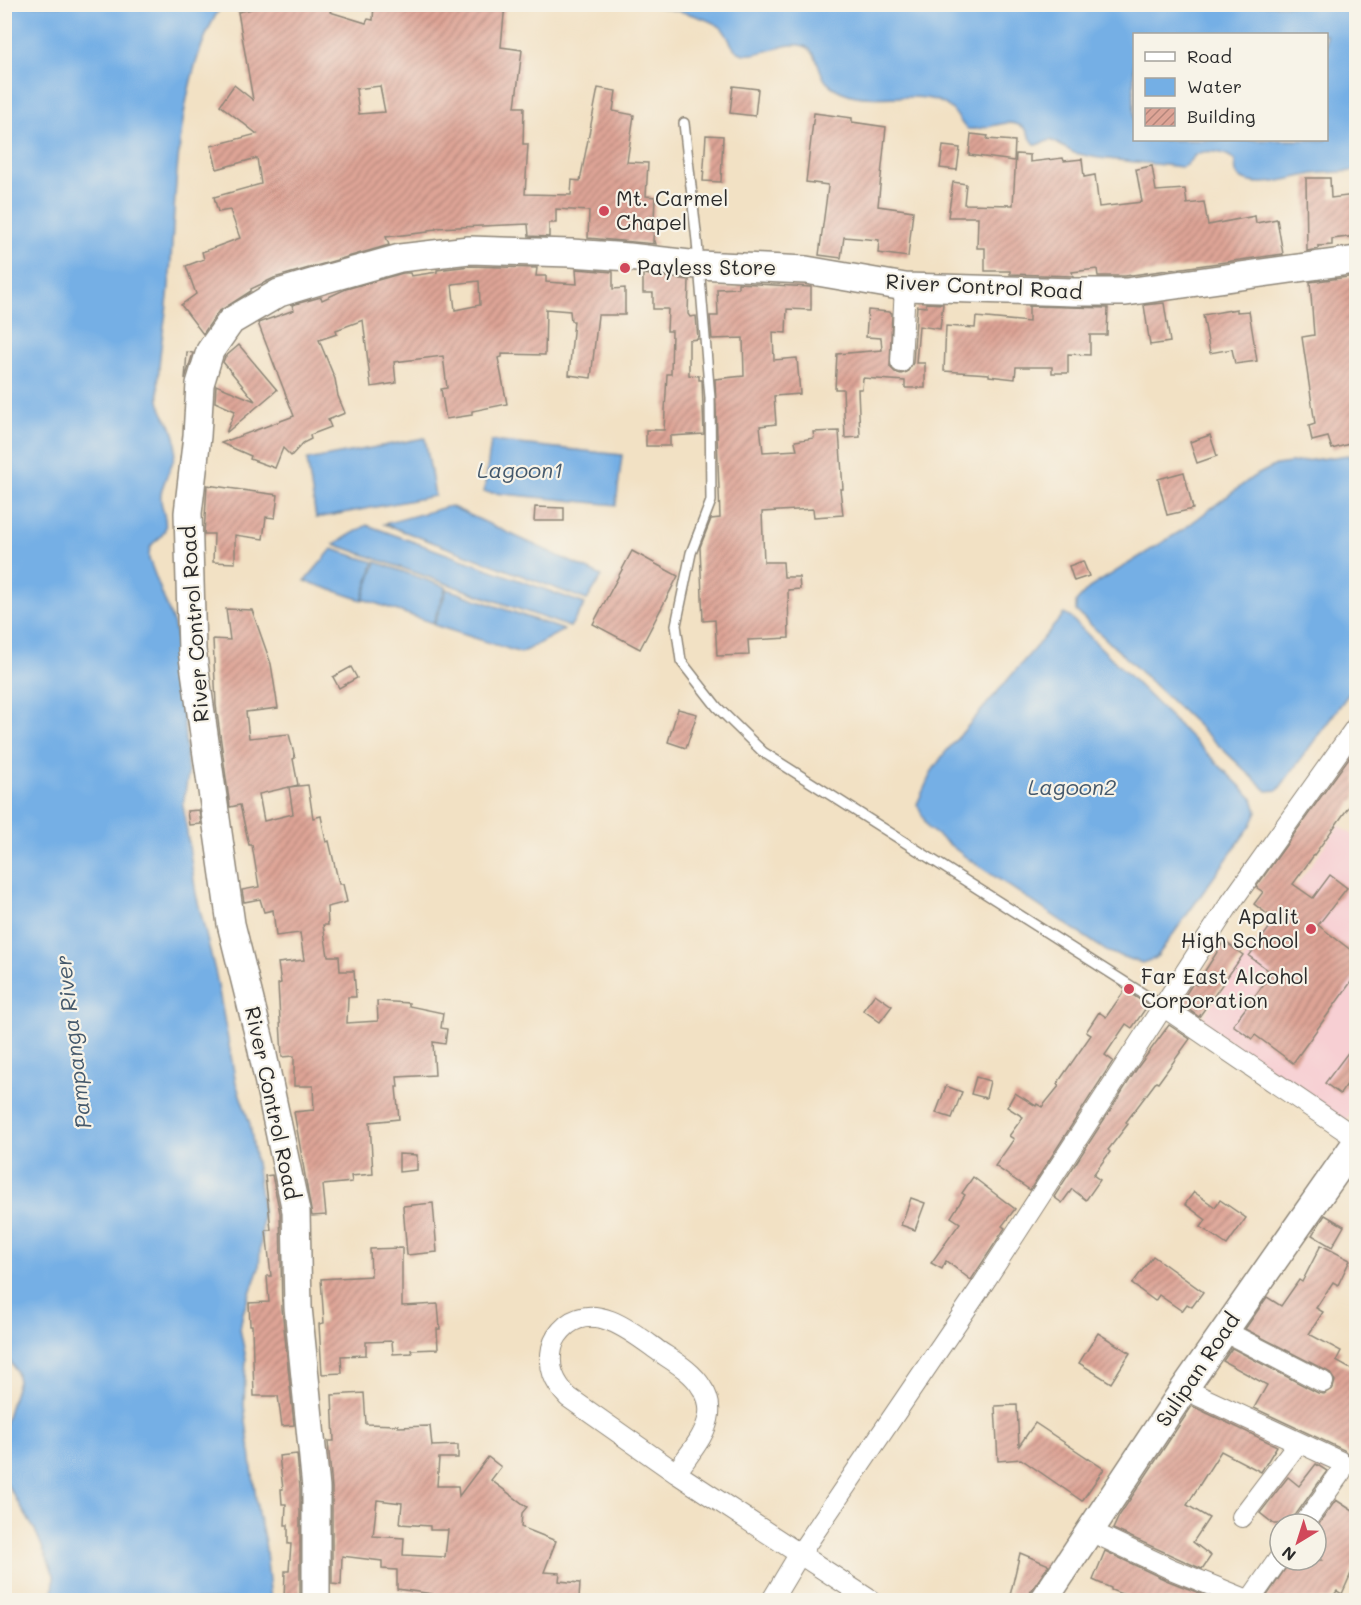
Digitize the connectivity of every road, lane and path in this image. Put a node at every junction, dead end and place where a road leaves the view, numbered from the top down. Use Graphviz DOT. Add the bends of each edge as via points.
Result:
graph roads {
  1 [pos="684,123"];
  2 [pos="1356,260"];
  3 [pos="698,265"];
  4 [pos="905,287"];
  5 [pos="901,362"];
  6 [pos="1356,727"];
  7 [pos="1164,1007"];
  8 [pos="1356,1138"];
  9 [pos="1356,1143"];
  10 [pos="1224,1331"];
  11 [pos="1323,1382"];
  12 [pos="1184,1389"];
  13 [pos="1298,1443"];
  14 [pos="676,1473"];
  15 [pos="1313,1512"];
  16 [pos="1242,1517"];
  17 [pos="1090,1531"];
  18 [pos="799,1555"];
  19 [pos="1269,1572"];
  20 [pos="316,1600"];
  21 [pos="772,1600"];
  22 [pos="870,1600"];
  23 [pos="1044,1600"];
  24 [pos="1249,1600"];
  1 -- 3 [label="lane"];
  2 -- 4 [label="street, River Control Road" via="1126,292"];
  3 -- 4 [label="street, River Control Road" via="806,270"];
  3 -- 7 [label="lane" via="710,398 711,501 691,553 676,625 681,661 717,707 764,752"];
  3 -- 20 [label="street, River Control Road" via="521,251 469,250 399,258 279,293 231,321 210,351 200,384 188,513 192,650 231,924 296,1211 298,1307 316,1488"];
  4 -- 5 [label="street"];
  6 -- 7 [label="street" via="1250,874"];
  7 -- 8 [label="street"];
  7 -- 18 [label="street"];
  9 -- 10 [label="street, Sulipan Road"];
  10 -- 11 [label="street"];
  10 -- 12 [label="street, Sulipan Road"];
  12 -- 13 [label="street"];
  12 -- 17 [label="street, Sulipan Road"];
  13 -- 15 [label="street" via="1342,1464 1339,1475"];
  13 -- 16 [label="street"];
  14 -- 14 [label="street" via="706,1427 710,1413 701,1386 687,1371 613,1322 597,1317 571,1322 560,1331 550,1359 551,1373 559,1388"];
  14 -- 18 [label="street"];
  17 -- 23 [label="street, Sulipan Road"];
  17 -- 24 [label="street"];
  18 -- 21 [label="street"];
  18 -- 22 [label="street"];
  19 -- 24 [label="street"];
}
